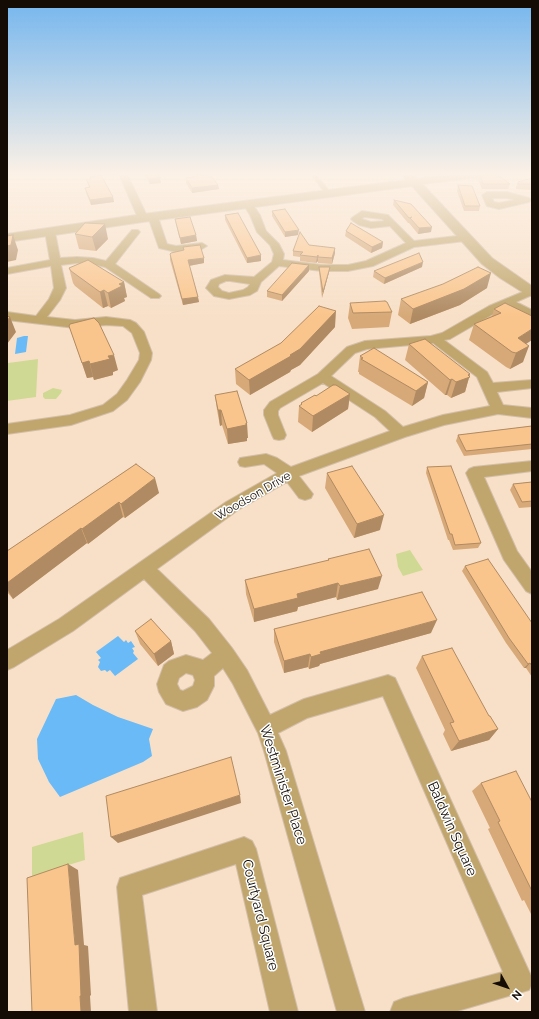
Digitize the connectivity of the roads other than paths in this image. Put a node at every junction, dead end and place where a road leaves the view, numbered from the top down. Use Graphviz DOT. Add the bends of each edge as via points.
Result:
graph roads {
  1 [pos="118,222"];
  2 [pos="150,222"];
  3 [pos="258,222"];
  4 [pos="450,222"];
  5 [pos="392,223"];
  6 [pos="50,232"];
  7 [pos="135,232"];
  8 [pos="7,238"];
  9 [pos="465,238"];
  10 [pos="412,244"];
  11 [pos="202,246"];
  12 [pos="55,262"];
  13 [pos="277,262"];
  14 [pos="110,265"];
  15 [pos="7,271"];
  16 [pos="256,281"];
  17 [pos="532,291"];
  18 [pos="155,296"];
  19 [pos="507,302"];
  20 [pos="532,314"];
  21 [pos="7,316"];
  22 [pos="40,319"];
  23 [pos="435,339"];
  24 [pos="323,377"];
  25 [pos="532,384"];
  26 [pos="490,388"];
  27 [pos="498,409"];
  28 [pos="532,413"];
  29 [pos="7,428"];
  30 [pos="400,433"];
  31 [pos="279,435"];
  32 [pos="245,462"];
  33 [pos="532,466"];
  34 [pos="289,474"];
  35 [pos="305,494"];
  36 [pos="145,569"];
  37 [pos="532,586"];
  38 [pos="226,654"];
  39 [pos="7,661"];
  40 [pos="203,673"];
  41 [pos="266,728"];
  42 [pos="143,1012"];
  43 [pos="284,1012"];
  44 [pos="351,1012"];
  45 [pos="404,1012"];
  1 -- 6 [label="street"];
  2 -- 11 [label="street" via="166,248"];
  3 -- 13 [label="street" via="262,232 278,250"];
  4 -- 9 [label="street"];
  5 -- 10 [label="street"];
  6 -- 8 [label="street"];
  6 -- 12 [label="street"];
  7 -- 14 [label="street"];
  9 -- 10 [label="street"];
  9 -- 17 [label="street" via="497,269"];
  10 -- 13 [label="street" via="383,259 348,268 322,268"];
  12 -- 14 [label="street" via="77,260"];
  12 -- 15 [label="street"];
  12 -- 22 [label="street" via="60,288"];
  13 -- 16 [label="street"];
  14 -- 18 [label="street"];
  17 -- 19 [label="street"];
  19 -- 20 [label="street"];
  19 -- 23 [label="street" via="446,336"];
  21 -- 22 [label="street"];
  22 -- 29 [label="street" via="75,324 106,321 126,323 138,332 146,353 145,360 122,397 108,408 71,420"];
  23 -- 24 [label="street" via="365,345 351,350"];
  23 -- 26 [label="street" via="482,375"];
  24 -- 30 [label="street" via="380,414"];
  24 -- 31 [label="street" via="275,405 271,410"];
  25 -- 26 [label="street"];
  26 -- 27 [label="street"];
  27 -- 28 [label="street, Woodson Drive"];
  27 -- 30 [label="street, Woodson Drive" via="443,420"];
  30 -- 34 [label="street, Woodson Drive"];
  32 -- 34 [label="street" via="266,459"];
  33 -- 37 [label="street" via="474,473 510,555"];
  34 -- 35 [label="street"];
  34 -- 36 [label="street, Woodson Drive" via="232,506"];
  36 -- 38 [label="street, Westminister Place" via="202,625"];
  36 -- 39 [label="street, Woodson Drive" via="66,625"];
  38 -- 40 [label="street"];
  38 -- 41 [label="street, Westminister Place"];
  41 -- 44 [label="street, Westminister Place"];
  41 -- 45 [label="street, Baldwin Square" via="304,709 388,685 520,981"];
  42 -- 43 [label="street, Courtyard Square" via="129,887 244,849"];
}
